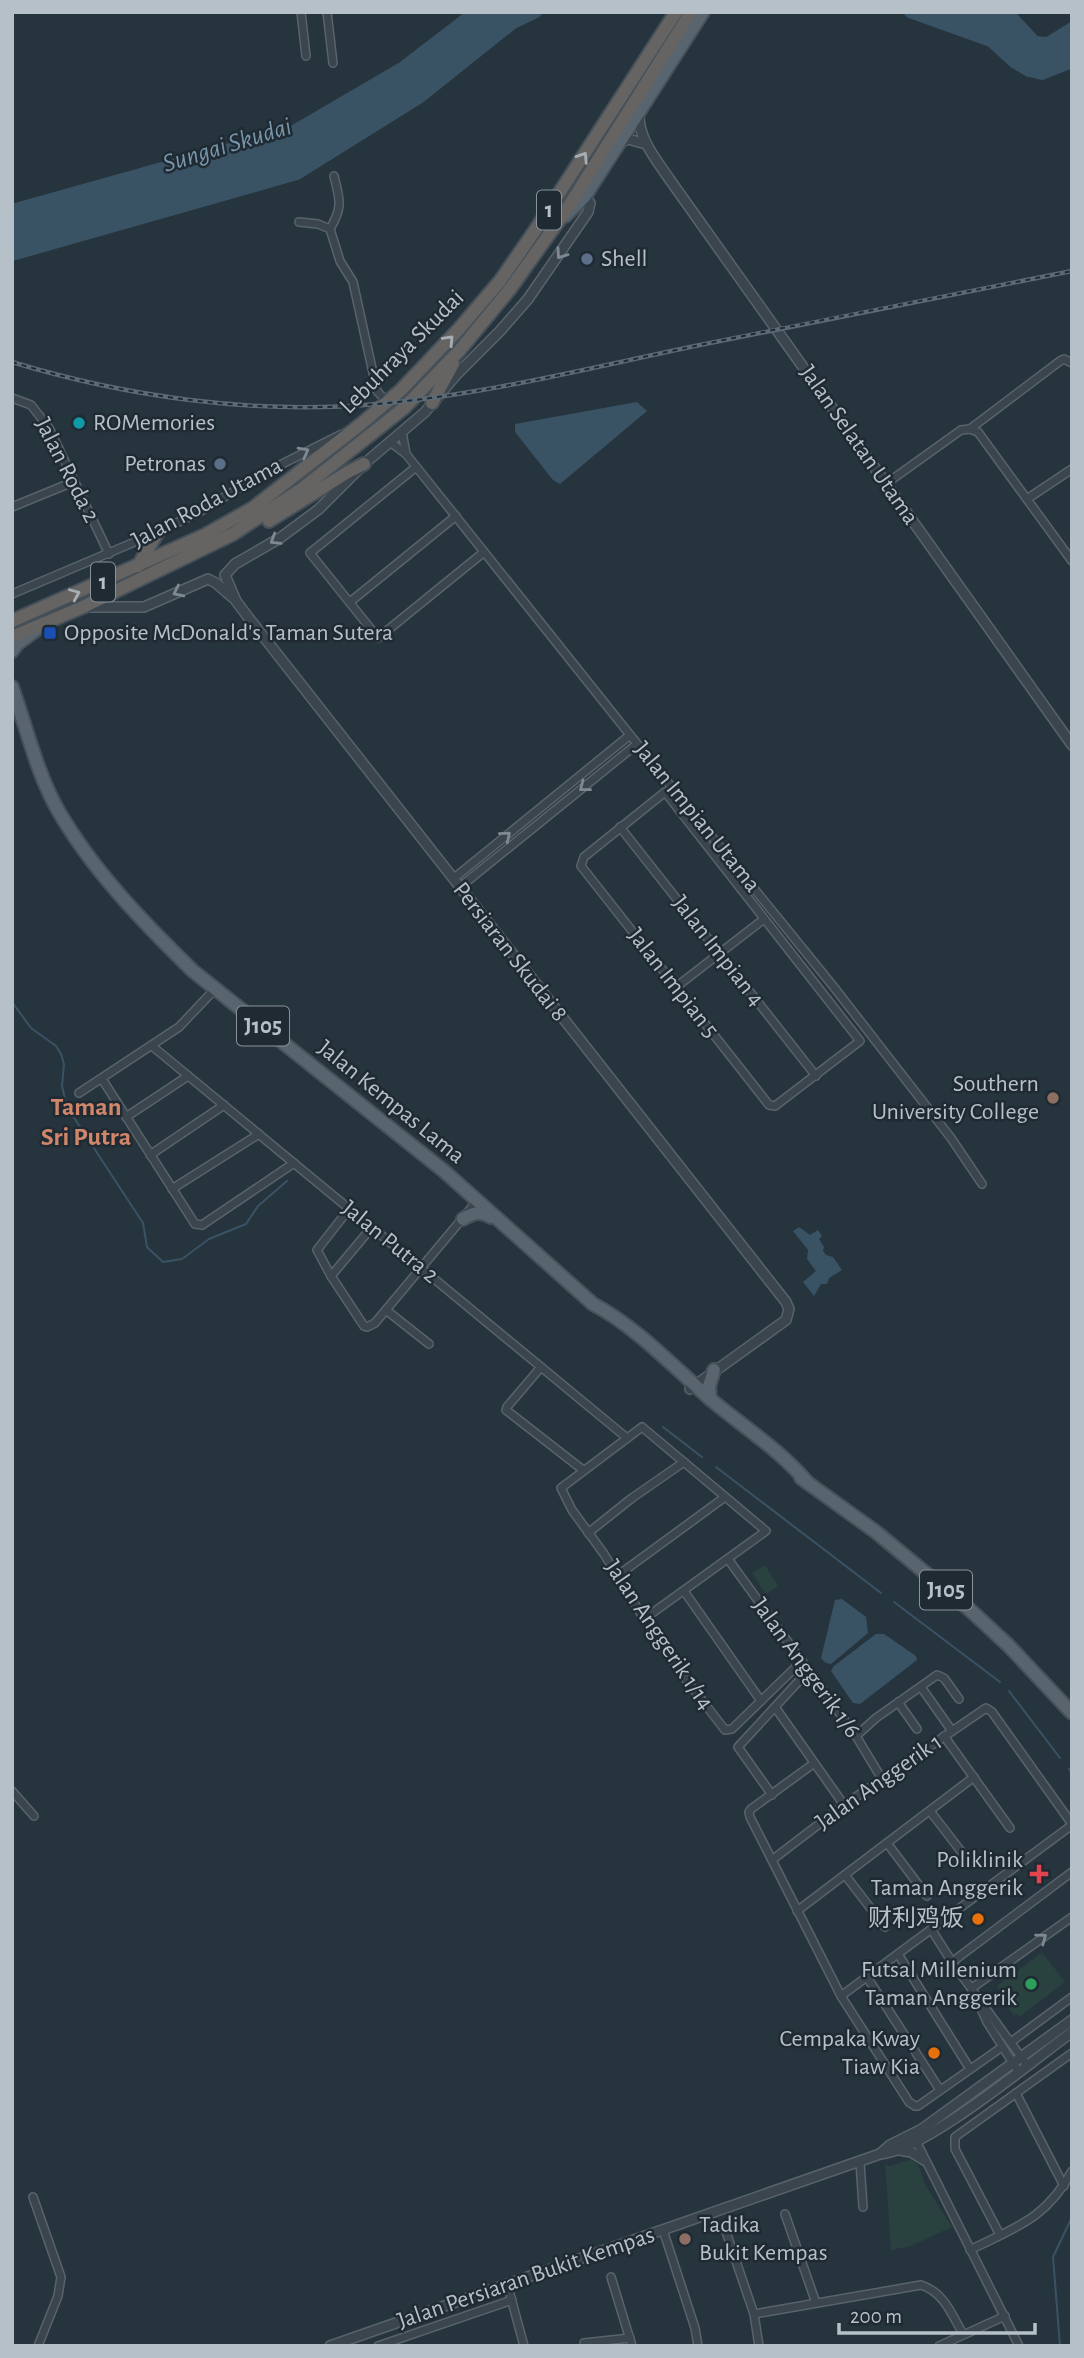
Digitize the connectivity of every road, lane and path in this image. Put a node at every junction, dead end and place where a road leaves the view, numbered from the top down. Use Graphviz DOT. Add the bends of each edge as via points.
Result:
graph roads {
  1 [pos="301,12"];
  2 [pos="327,12"];
  3 [pos="703,12"];
  4 [pos="684,18"];
  5 [pos="306,56"];
  6 [pos="333,63"];
  7 [pos="639,111"];
  8 [pos="618,144"];
  9 [pos="646,144"];
  10 [pos="334,176"];
  11 [pos="585,196"];
  12 [pos="299,222"];
  13 [pos="555,226"];
  14 [pos="330,229"];
  15 [pos="459,351"];
  16 [pos="1072,363"];
  17 [pos="12,398"];
  18 [pos="387,402"];
  19 [pos="432,402"];
  20 [pos="361,424"];
  21 [pos="970,429"];
  22 [pos="402,432"];
  23 [pos="390,442"];
  24 [pos="406,454"];
  25 [pos="364,464"];
  26 [pos="416,467"];
  27 [pos="1072,469"];
  28 [pos="73,482"];
  29 [pos="887,483"];
  30 [pos="1027,499"];
  31 [pos="12,507"];
  32 [pos="456,516"];
  33 [pos="158,532"];
  34 [pos="233,534"];
  35 [pos="484,552"];
  36 [pos="109,554"];
  37 [pos="1072,561"];
  38 [pos="138,566"];
  39 [pos="12,594"];
  40 [pos="236,601"];
  41 [pos="350,602"];
  42 [pos="83,607"];
  43 [pos="12,621"];
  44 [pos="48,622"];
  45 [pos="12,637"];
  46 [pos="12,651"];
  47 [pos="12,687"];
  48 [pos="630,735"];
  49 [pos="637,744"];
  50 [pos="1072,745"];
  51 [pos="549,787"];
  52 [pos="555,794"];
  53 [pos="563,803"];
  54 [pos="621,827"];
  55 [pos="457,883"];
  56 [pos="764,919"];
  57 [pos="720,953"];
  58 [pos="676,987"];
  59 [pos="216,988"];
  60 [pos="152,1046"];
  61 [pos="188,1076"];
  62 [pos="816,1076"];
  63 [pos="102,1079"];
  64 [pos="79,1093"];
  65 [pos="224,1105"];
  66 [pos="127,1118"];
  67 [pos="259,1134"];
  68 [pos="150,1155"];
  69 [pos="294,1163"];
  70 [pos="444,1171"];
  71 [pos="982,1184"];
  72 [pos="172,1189"];
  73 [pos="477,1201"];
  74 [pos="349,1209"];
  75 [pos="463,1219"];
  76 [pos="372,1227"];
  77 [pos="522,1240"];
  78 [pos="421,1268"];
  79 [pos="331,1276"];
  80 [pos="386,1310"];
  81 [pos="429,1344"];
  82 [pos="541,1367"];
  83 [pos="714,1370"];
  84 [pos="692,1387"];
  85 [pos="710,1399"];
  86 [pos="627,1437"];
  87 [pos="684,1462"];
  88 [pos="583,1470"];
  89 [pos="807,1482"];
  90 [pos="725,1497"];
  91 [pos="591,1537"];
  92 [pos="728,1559"];
  93 [pos="617,1576"];
  94 [pos="684,1591"];
  95 [pos="644,1619"];
  96 [pos="802,1661"];
  97 [pos="809,1670"];
  98 [pos="920,1686"];
  99 [pos="959,1699"];
  100 [pos="761,1701"];
  101 [pos="898,1702"];
  102 [pos="775,1707"];
  103 [pos="1072,1713"];
  104 [pos="917,1729"];
  105 [pos="952,1731"];
  106 [pos="856,1736"];
  107 [pos="944,1737"];
  108 [pos="813,1763"];
  109 [pos="974,1777"];
  110 [pos="881,1779"];
  111 [pos="12,1791"];
  112 [pos="772,1795"];
  113 [pos="844,1805"];
  114 [pos="930,1811"];
  115 [pos="34,1816"];
  116 [pos="1072,1825"];
  117 [pos="1010,1828"];
  118 [pos="887,1843"];
  119 [pos="772,1860"];
  120 [pos="970,1863"];
  121 [pos="1072,1872"];
  122 [pos="845,1875"];
  123 [pos="927,1896"];
  124 [pos="797,1911"];
  125 [pos="1072,1917"];
  126 [pos="885,1927"];
  127 [pos="932,1929"];
  128 [pos="898,1954"];
  129 [pos="952,1962"];
  130 [pos="867,1977"];
  131 [pos="972,1988"];
  132 [pos="841,1996"];
  133 [pos="1072,1997"];
  134 [pos="1072,2020"];
  135 [pos="1072,2032"];
  136 [pos="1011,2042"];
  137 [pos="1002,2047"];
  138 [pos="1072,2053"];
  139 [pos="1024,2061"];
  140 [pos="1016,2067"];
  141 [pos="970,2069"];
  142 [pos="940,2090"];
  143 [pos="1016,2093"];
  144 [pos="914,2138"];
  145 [pos="898,2150"];
  146 [pos="880,2154"];
  147 [pos="924,2160"];
  148 [pos="860,2162"];
  149 [pos="1072,2171"];
  150 [pos="1064,2186"];
  151 [pos="33,2197"];
  152 [pos="863,2207"];
  153 [pos="785,2214"];
  154 [pos="724,2226"];
  155 [pos="663,2230"];
  156 [pos="1000,2235"];
  157 [pos="970,2250"];
  158 [pos="611,2277"];
  159 [pos="507,2283"];
  160 [pos="512,2300"];
  161 [pos="816,2303"];
  162 [pos="754,2314"];
  163 [pos="1004,2316"];
  164 [pos="963,2334"];
  165 [pos="631,2342"];
  166 [pos="584,2343"];
  167 [pos="38,2346"];
  168 [pos="330,2346"];
  169 [pos="378,2346"];
  170 [pos="524,2346"];
  171 [pos="698,2346"];
  172 [pos="759,2346"];
  173 [pos="939,2346"];
  174 [pos="1019,2346"];
  1 -- 5 [label="street"];
  2 -- 6 [label="street"];
  3 -- 4 [label="main road"];
  4 -- 7 [label="main road, Lebuhraya Skudai"];
  4 -- 13 [label="highway, Lebuhraya Skudai / 1"];
  18 -- 4 [label="highway, Lebuhraya Skudai / 1, one-way" via="500,281"];
  7 -- 8 [label="main road, Lebuhraya Skudai"];
  7 -- 9 [label="street, Jalan Selatan Utama"];
  8 -- 9 [label="street" via="628,139"];
  8 -- 11 [label="main road, Lebuhraya Skudai"];
  9 -- 29 [label="street, Jalan Selatan Utama"];
  10 -- 14 [label="street" via="340,202"];
  11 -- 13 [label="main road, Lebuhraya Skudai"];
  11 -- 19 [label="street, one-way" via="590,203 588,212 542,281"];
  12 -- 14 [label="street"];
  13 -- 15 [label="highway, Lebuhraya Skudai / 1"];
  14 -- 18 [label="street" via="340,261 353,282 377,391"];
  15 -- 19 [label="highway"];
  15 -- 34 [label="highway, Lebuhraya Skudai / 1" via="404,408 303,488"];
  16 -- 21 [label="street" via="1060,361"];
  17 -- 28 [label="street, Jalan Roda 2" via="35,408"];
  18 -- 20 [label="highway, Lebuhraya Skudai / 1"];
  19 -- 22 [label="street"];
  33 -- 20 [label="street, Jalan Roda Utama, one-way"];
  20 -- 38 [label="highway, Lebuhraya Skudai / 1" via="253,508"];
  21 -- 29 [label="street" via="961,430"];
  21 -- 30 [label="street" via="978,432"];
  22 -- 23 [label="street"];
  22 -- 24 [label="street, Jalan Impian Utama"];
  23 -- 24 [label="street, Jalan Impian Utama"];
  23 -- 25 [label="street"];
  24 -- 26 [label="street, Jalan Impian Utama"];
  25 -- 34 [label="highway" via="268,521"];
  25 -- 40 [label="street, one-way" via="319,509 227,571 226,581"];
  26 -- 32 [label="street, Jalan Impian Utama"];
  26 -- 41 [label="street" via="310,553"];
  27 -- 30 [label="street"];
  28 -- 31 [label="street"];
  28 -- 36 [label="street, Jalan Roda 2"];
  29 -- 50 [label="street, Jalan Selatan Utama"];
  30 -- 37 [label="street"];
  32 -- 35 [label="street, Jalan Impian Utama"];
  32 -- 41 [label="street"];
  33 -- 36 [label="street, Jalan Roda Utama"];
  33 -- 38 [label="highway"];
  34 -- 42 [label="highway, Lebuhraya Skudai / 1"];
  35 -- 41 [label="street" via="378,638"];
  35 -- 48 [label="street, Jalan Impian Utama"];
  36 -- 39 [label="street, Jalan Roda Utama"];
  43 -- 38 [label="highway, Lebuhraya Skudai / 1, one-way"];
  40 -- 42 [label="street, one-way" via="208,579 144,607"];
  40 -- 55 [label="street, Persiaran Skudai 8"];
  42 -- 44 [label="highway, Lebuhraya Skudai / 1"];
  44 -- 45 [label="highway, Lebuhraya Skudai / 1"];
  44 -- 46 [label="main road"];
  47 -- 59 [label="main road, Jalan Kempas Lama / J105" via="43,777 82,846 155,934"];
  48 -- 49 [label="street, Jalan Impian Utama"];
  48 -- 52 [label="street"];
  49 -- 53 [label="street, one-way"];
  49 -- 71 [label="street, Jalan Impian Utama" via="833,986"];
  51 -- 52 [label="street"];
  52 -- 53 [label="street"];
  55 -- 52 [label="street, one-way"];
  53 -- 55 [label="street"];
  54 -- 56 [label="street" via="665,792"];
  54 -- 57 [label="street, Jalan Impian 4"];
  54 -- 58 [label="street, Jalan Impian 5" via="584,857 581,866"];
  55 -- 83 [label="street, Persiaran Skudai 8" via="786,1302 786,1320"];
  56 -- 57 [label="street"];
  56 -- 62 [label="street" via="860,1041"];
  57 -- 58 [label="street"];
  57 -- 62 [label="street, Jalan Impian 4"];
  58 -- 62 [label="street, Jalan Impian 5" via="772,1107"];
  59 -- 60 [label="street" via="179,1027"];
  59 -- 70 [label="main road, Jalan Kempas Lama / J105"];
  60 -- 61 [label="street, Jalan Putra 2"];
  60 -- 63 [label="street"];
  61 -- 65 [label="street, Jalan Putra 2"];
  61 -- 66 [label="street"];
  63 -- 64 [label="street"];
  63 -- 66 [label="street"];
  65 -- 67 [label="street, Jalan Putra 2"];
  65 -- 68 [label="street"];
  66 -- 68 [label="street"];
  67 -- 69 [label="street, Jalan Putra 2"];
  67 -- 72 [label="street"];
  68 -- 72 [label="street"];
  69 -- 72 [label="street" via="198,1224"];
  69 -- 74 [label="street, Jalan Putra 2"];
  70 -- 73 [label="main road, Jalan Kempas Lama / J105"];
  70 -- 75 [label="main road" via="464,1198"];
  73 -- 75 [label="street"];
  73 -- 77 [label="main road, Jalan Kempas Lama / J105"];
  74 -- 76 [label="street, Jalan Putra 2"];
  74 -- 79 [label="street" via="317,1247"];
  75 -- 77 [label="main road" via="473,1213 486,1214"];
  75 -- 78 [label="street"];
  76 -- 78 [label="street, Jalan Putra 2"];
  76 -- 79 [label="street"];
  77 -- 84 [label="main road, Jalan Kempas Lama / J105" via="593,1304 599,1315"];
  78 -- 80 [label="street"];
  78 -- 82 [label="street, Jalan Putra 2"];
  79 -- 80 [label="street" via="364,1326 375,1323"];
  80 -- 81 [label="street"];
  82 -- 86 [label="street, Jalan Putra 2"];
  82 -- 88 [label="street" via="506,1410"];
  83 -- 84 [label="street"];
  83 -- 85 [label="main road"];
  84 -- 85 [label="main road, Jalan Kempas Lama / J105"];
  84 -- 89 [label="main road, Jalan Kempas Lama / J105"];
  85 -- 89 [label="main road, Jalan Kempas Lama / J105"];
  86 -- 87 [label="street" via="642,1427"];
  86 -- 88 [label="street"];
  87 -- 90 [label="street"];
  87 -- 91 [label="street" via="632,1498"];
  88 -- 91 [label="street, Jalan Anggerik 1/14" via="561,1490"];
  89 -- 103 [label="main road, Jalan Kempas Lama / J105" via="969,1609"];
  90 -- 92 [label="street" via="766,1531"];
  90 -- 93 [label="street"];
  91 -- 93 [label="street, Jalan Anggerik 1/14"];
  92 -- 94 [label="street"];
  92 -- 96 [label="street, Jalan Anggerik 1/6"];
  93 -- 95 [label="street, Jalan Anggerik 1/14"];
  94 -- 95 [label="street"];
  94 -- 100 [label="street"];
  95 -- 100 [label="street, Jalan Anggerik 1/14" via="725,1730 732,1729"];
  96 -- 97 [label="street, Jalan Anggerik 1/6"];
  96 -- 100 [label="street"];
  97 -- 102 [label="street"];
  97 -- 106 [label="street, Jalan Anggerik 1/6"];
  98 -- 99 [label="street" via="937,1675"];
  98 -- 101 [label="street"];
  98 -- 105 [label="street"];
  101 -- 104 [label="street"];
  101 -- 106 [label="street"];
  102 -- 108 [label="street"];
  102 -- 112 [label="street" via="738,1750"];
  105 -- 107 [label="street, Jalan Anggerik 1"];
  105 -- 116 [label="street, Jalan Anggerik 1" via="989,1708"];
  106 -- 110 [label="street, Jalan Anggerik 1/6"];
  107 -- 109 [label="street"];
  107 -- 110 [label="street, Jalan Anggerik 1"];
  108 -- 112 [label="street"];
  108 -- 113 [label="street"];
  109 -- 114 [label="street"];
  109 -- 117 [label="street"];
  110 -- 113 [label="street, Jalan Anggerik 1"];
  111 -- 115 [label="street"];
  112 -- 119 [label="street" via="748,1812"];
  113 -- 119 [label="street, Jalan Anggerik 1"];
  114 -- 118 [label="street"];
  114 -- 120 [label="street"];
  116 -- 127 [label="street"];
  118 -- 122 [label="street"];
  118 -- 123 [label="street"];
  119 -- 124 [label="street"];
  121 -- 129 [label="street"];
  122 -- 124 [label="street"];
  122 -- 126 [label="street"];
  124 -- 132 [label="street"];
  131 -- 125 [label="street, one-way"];
  127 -- 128 [label="street"];
  127 -- 129 [label="street"];
  128 -- 130 [label="street"];
  128 -- 141 [label="street"];
  129 -- 131 [label="street"];
  130 -- 132 [label="street"];
  130 -- 142 [label="street"];
  131 -- 136 [label="street"];
  131 -- 137 [label="street"];
  132 -- 142 [label="street" via="909,2102 918,2105"];
  133 -- 136 [label="street"];
  134 -- 139 [label="street, Jalan Persiaran Bukit Kempas"];
  135 -- 139 [label="street, Jalan Persiaran Bukit Kempas"];
  136 -- 139 [label="street"];
  137 -- 140 [label="street"];
  137 -- 141 [label="street"];
  138 -- 143 [label="street"];
  139 -- 140 [label="street, Jalan Persiaran Bukit Kempas"];
  140 -- 144 [label="street, Jalan Persiaran Bukit Kempas"];
  141 -- 142 [label="street"];
  143 -- 150 [label="street"];
  143 -- 156 [label="street" via="957,2134 953,2142"];
  144 -- 145 [label="street, Jalan Persiaran Bukit Kempas"];
  144 -- 146 [label="street, Jalan Persiaran Bukit Kempas" via="890,2145"];
  144 -- 147 [label="street"];
  145 -- 146 [label="street, Jalan Persiaran Bukit Kempas"];
  145 -- 147 [label="street"];
  146 -- 148 [label="street, Jalan Persiaran Bukit Kempas"];
  147 -- 157 [label="street"];
  148 -- 152 [label="street"];
  148 -- 155 [label="street, Jalan Persiaran Bukit Kempas"];
  149 -- 150 [label="street"];
  150 -- 156 [label="street" via="1033,2218"];
  151 -- 167 [label="street" via="61,2277"];
  153 -- 161 [label="street"];
  154 -- 162 [label="street"];
  155 -- 159 [label="street, Jalan Persiaran Bukit Kempas"];
  155 -- 171 [label="street"];
  156 -- 157 [label="street"];
  157 -- 163 [label="street"];
  158 -- 165 [label="street"];
  159 -- 160 [label="street"];
  159 -- 168 [label="street, Jalan Persiaran Bukit Kempas"];
  160 -- 169 [label="street"];
  160 -- 170 [label="street"];
  161 -- 162 [label="street"];
  161 -- 164 [label="street" via="932,2288 943,2298"];
  162 -- 172 [label="street"];
  163 -- 164 [label="street"];
  163 -- 174 [label="street"];
  164 -- 173 [label="street"];
  165 -- 166 [label="street"];
}
